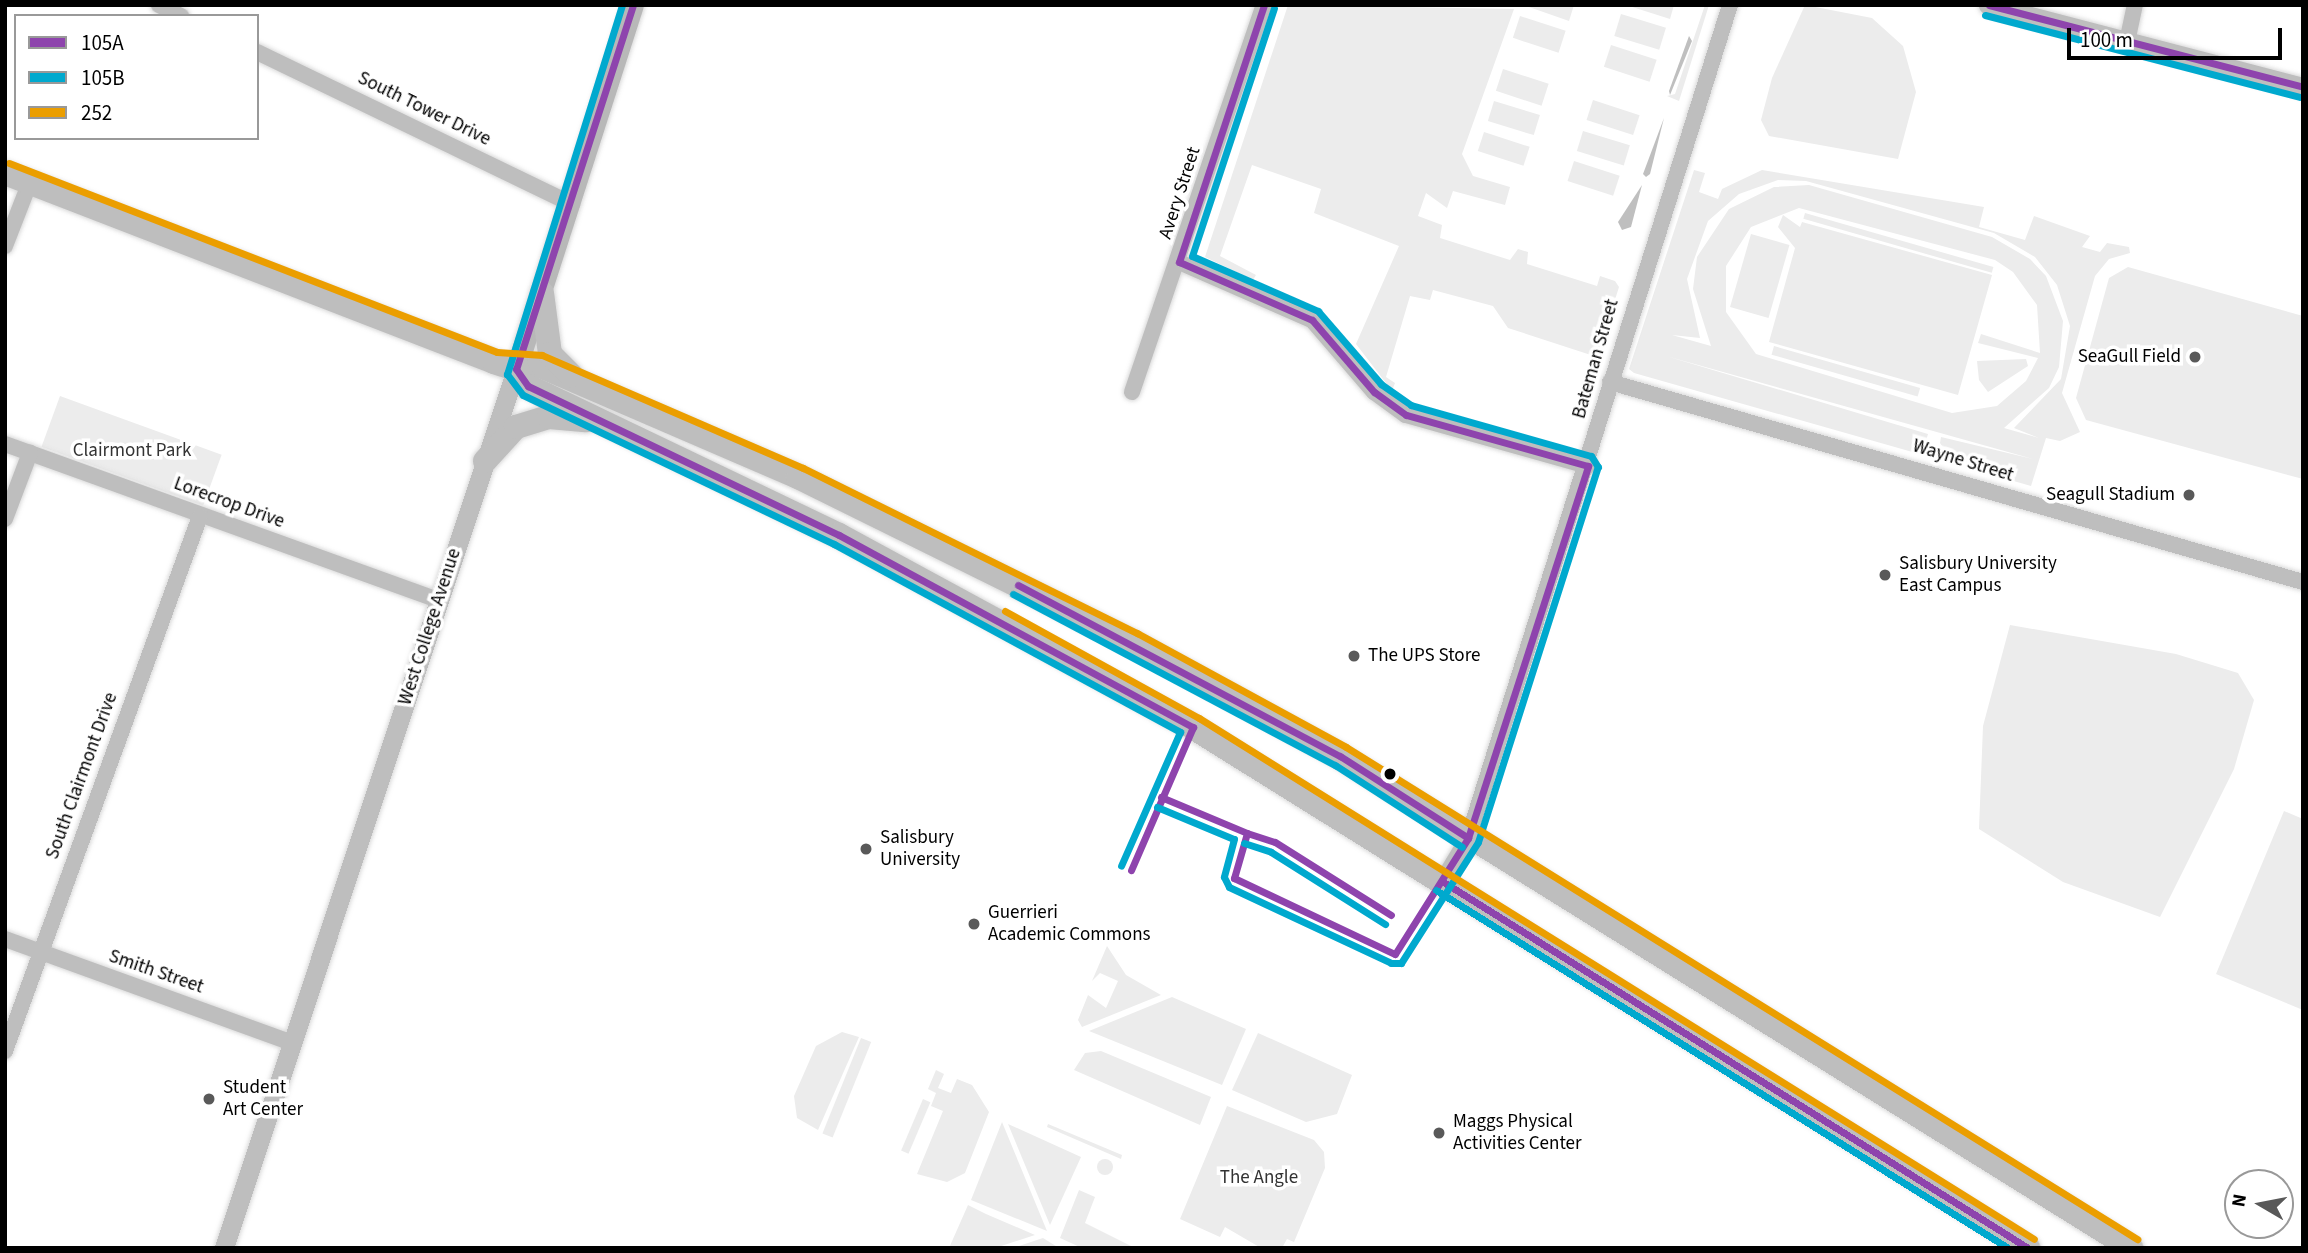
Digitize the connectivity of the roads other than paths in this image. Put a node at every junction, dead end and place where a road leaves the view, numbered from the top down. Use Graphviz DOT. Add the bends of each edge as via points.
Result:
graph roads {
  1 [pos="159,5"];
  2 [pos="633,5"];
  3 [pos="1264,5"];
  4 [pos="1730,5"];
  5 [pos="1988,5"];
  6 [pos="2135,5"];
  7 [pos="177,14"];
  8 [pos="2127,42"];
  9 [pos="259,53"];
  10 [pos="2303,87"];
  11 [pos="5,173"];
  12 [pos="30,182"];
  13 [pos="572,204"];
  14 [pos="5,246"];
  15 [pos="1179,262"];
  16 [pos="542,293"];
  17 [pos="516,369"];
  18 [pos="1610,382"];
  19 [pos="583,384"];
  20 [pos="1132,392"];
  21 [pos="602,422"];
  22 [pos="5,444"];
  23 [pos="30,453"];
  24 [pos="485,461"];
  25 [pos="1588,466"];
  26 [pos="200,516"];
  27 [pos="5,519"];
  28 [pos="839,535"];
  29 [pos="949,551"];
  30 [pos="2303,582"];
  31 [pos="439,600"];
  32 [pos="1468,838"];
  33 [pos="1442,881"];
  34 [pos="5,939"];
  35 [pos="40,953"];
  36 [pos="293,1043"];
  37 [pos="5,1051"];
  38 [pos="2124,1246"];
  39 [pos="224,1248"];
  40 [pos="2028,1248"];
  1 -- 7 [label="street"];
  2 -- 13 [label="main road, West College Avenue"];
  3 -- 15 [label="street, Avery Street"];
  4 -- 18 [label="street, Bateman Street"];
  5 -- 8 [label="street"];
  6 -- 8 [label="street"];
  8 -- 10 [label="street"];
  9 -- 13 [label="street, South Tower Drive"];
  11 -- 12 [label="main road"];
  12 -- 14 [label="street"];
  12 -- 17 [label="main road"];
  13 -- 16 [label="main road, West College Avenue"];
  15 -- 20 [label="street, Avery Street"];
  15 -- 25 [label="street" via="1312,320 1374,392 1406,415"];
  16 -- 17 [label="main road, West College Avenue"];
  16 -- 19 [label="main road" via="550,354"];
  17 -- 19 [label="main road" via="538,365"];
  17 -- 21 [label="main road" via="527,386"];
  17 -- 24 [label="street, West College Avenue"];
  18 -- 25 [label="street, Bateman Street"];
  18 -- 30 [label="street, Wayne Street"];
  19 -- 29 [label="main road" via="799,477"];
  21 -- 24 [label="main road" via="550,417 516,427"];
  21 -- 28 [label="main road"];
  22 -- 23 [label="street, Lorecrop Drive"];
  23 -- 26 [label="street, Lorecrop Drive"];
  23 -- 27 [label="street"];
  24 -- 31 [label="street, West College Avenue"];
  25 -- 32 [label="street, Bateman Street"];
  26 -- 31 [label="street, Lorecrop Drive"];
  26 -- 35 [label="street, South Clairmont Drive"];
  28 -- 29 [label="main road" via="845,523 857,522 914,550"];
  28 -- 33 [label="main road" via="1189,725"];
  29 -- 32 [label="main road" via="1340,755"];
  31 -- 36 [label="street, West College Avenue"];
  32 -- 33 [label="street, Bateman Street"];
  32 -- 38 [label="main road"];
  33 -- 40 [label="main road"];
  34 -- 35 [label="street, Smith Street"];
  35 -- 36 [label="street, Smith Street"];
  35 -- 37 [label="street, South Clairmont Drive"];
  36 -- 39 [label="street, West College Avenue"];
}
